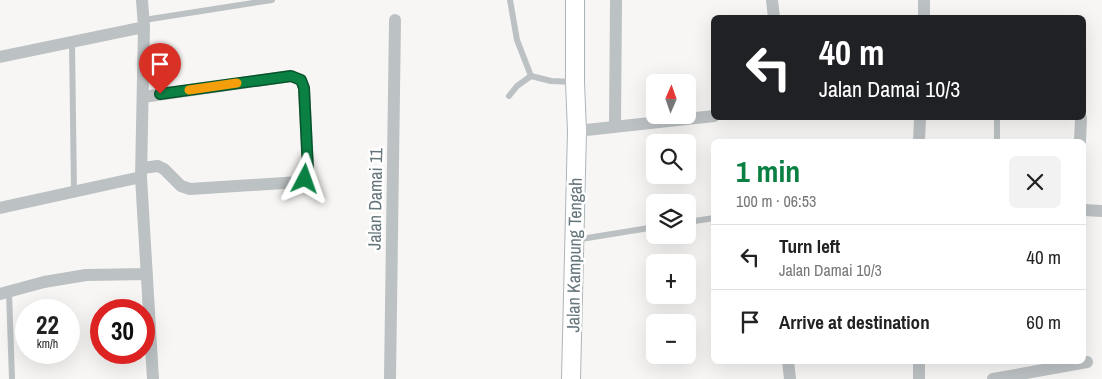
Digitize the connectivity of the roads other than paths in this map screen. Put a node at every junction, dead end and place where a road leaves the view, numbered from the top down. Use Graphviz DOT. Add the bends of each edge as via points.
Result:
graph roads {
  1 [pos="142,0"];
  2 [pos="272,0"];
  3 [pos="510,0"];
  4 [pos="575,0"];
  5 [pos="616,0"];
  6 [pos="772,0"];
  7 [pos="924,0"];
  8 [pos="774,15"];
  9 [pos="924,15"];
  10 [pos="395,20"];
  11 [pos="144,23"];
  12 [pos="72,42"];
  13 [pos="0,57"];
  14 [pos="531,76"];
  15 [pos="575,82"];
  16 [pos="509,96"];
  17 [pos="143,97"];
  18 [pos="711,116"];
  19 [pos="920,120"];
  20 [pos="997,120"];
  21 [pos="1081,120"];
  22 [pos="615,127"];
  23 [pos="577,132"];
  24 [pos="919,139"];
  25 [pos="997,139"];
  26 [pos="1080,139"];
  27 [pos="142,173"];
  28 [pos="74,192"];
  29 [pos="0,208"];
  30 [pos="1086,210"];
  31 [pos="1102,211"];
  32 [pos="711,218"];
  33 [pos="696,221"];
  34 [pos="646,228"];
  35 [pos="574,240"];
  36 [pos="147,274"];
  37 [pos="4,293"];
  38 [pos="788,364"];
  39 [pos="918,364"];
  40 [pos="1076,364"];
  41 [pos="12,379"];
  42 [pos="153,379"];
  43 [pos="390,379"];
  44 [pos="571,379"];
  45 [pos="790,379"];
  46 [pos="919,379"];
  47 [pos="993,379"];
  1 -- 11 [label="street"];
  2 -- 11 [label="lane"];
  3 -- 14 [label="lane" via="517,40"];
  4 -- 15 [label="street, Jalan Kampung Tengah"];
  5 -- 22 [label="street"];
  6 -- 8 [label="street"];
  7 -- 9 [label="street"];
  10 -- 43 [label="street, Jalan Damai 11"];
  11 -- 12 [label="street"];
  11 -- 17 [label="street"];
  12 -- 13 [label="street"];
  12 -- 28 [label="lane"];
  14 -- 15 [label="lane"];
  14 -- 16 [label="lane"];
  15 -- 23 [label="street, Jalan Kampung Tengah"];
  17 -- 27 [label="street"];
  17 -- 27 [label="street" via="291,76 301,80 308,170 305,179 299,182 190,189 181,186 158,166"];
  18 -- 22 [label="street"];
  19 -- 24 [label="street"];
  20 -- 25 [label="lane"];
  21 -- 26 [label="street"];
  22 -- 23 [label="street"];
  23 -- 35 [label="street, Jalan Kampung Tengah"];
  27 -- 28 [label="street"];
  27 -- 36 [label="street"];
  28 -- 29 [label="street"];
  30 -- 31 [label="street"];
  32 -- 33 [label="lane"];
  34 -- 35 [label="lane"];
  35 -- 44 [label="street, Jalan Kampung Tengah"];
  36 -- 37 [label="street" via="86,275"];
  36 -- 42 [label="street"];
  37 -- 41 [label="lane"];
  38 -- 45 [label="street"];
  39 -- 46 [label="street"];
  40 -- 47 [label="street"];
}
